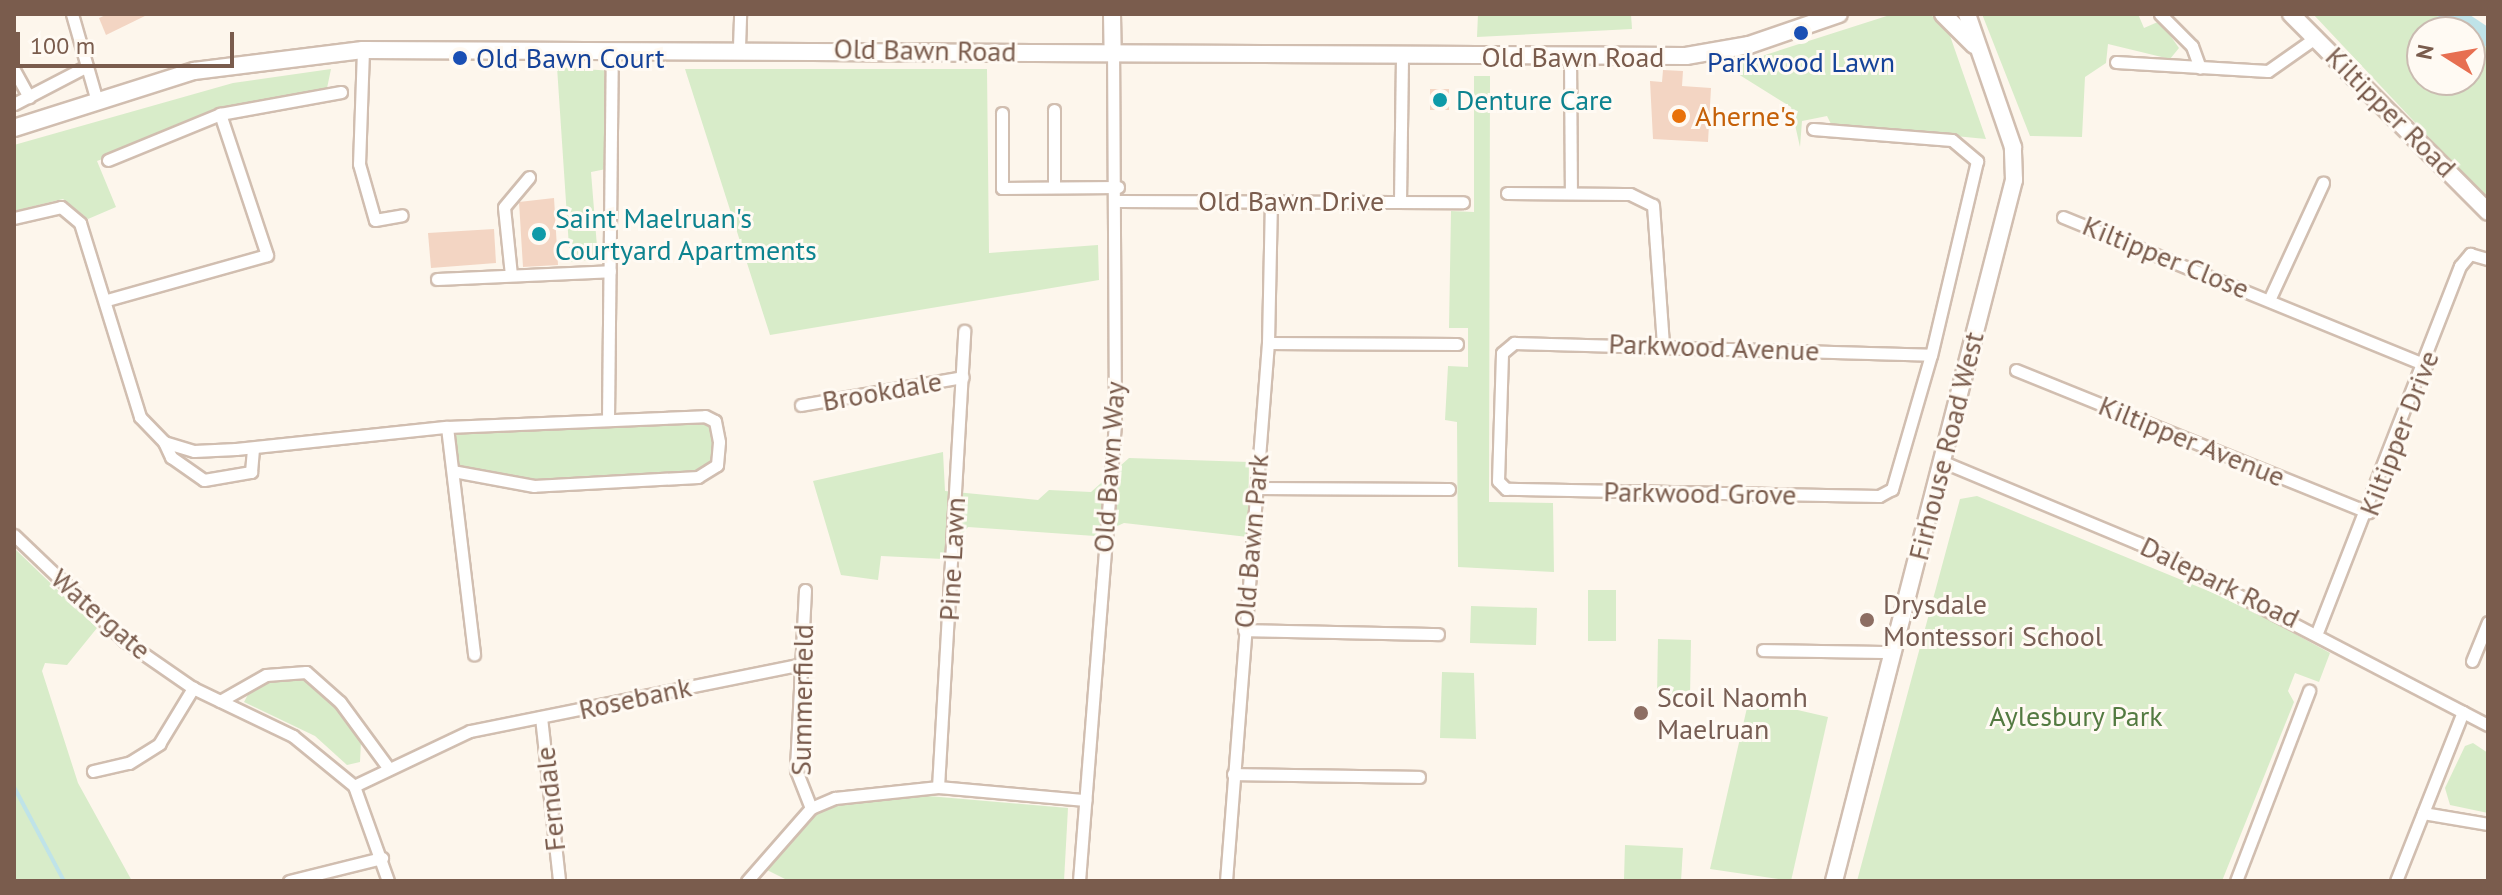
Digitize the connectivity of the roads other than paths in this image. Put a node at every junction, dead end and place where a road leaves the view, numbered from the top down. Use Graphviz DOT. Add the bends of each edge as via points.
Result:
graph roads {
  1 [pos="72,14"];
  2 [pos="740,14"];
  3 [pos="1112,14"];
  4 [pos="1839,14"];
  5 [pos="1943,14"];
  6 [pos="1967,14"];
  7 [pos="1977,14"];
  8 [pos="2160,14"];
  9 [pos="2291,14"];
  10 [pos="2315,38"];
  11 [pos="739,47"];
  12 [pos="363,50"];
  13 [pos="612,50"];
  14 [pos="1113,53"];
  15 [pos="1402,55"];
  16 [pos="1982,56"];
  17 [pos="1570,57"];
  18 [pos="2116,62"];
  19 [pos="85,67"];
  20 [pos="2200,68"];
  21 [pos="14,70"];
  22 [pos="341,92"];
  23 [pos="29,97"];
  24 [pos="97,101"];
  25 [pos="14,104"];
  26 [pos="1054,110"];
  27 [pos="1002,113"];
  28 [pos="220,114"];
  29 [pos="14,128"];
  30 [pos="1813,129"];
  31 [pos="108,160"];
  32 [pos="529,177"];
  33 [pos="2323,183"];
  34 [pos="1054,187"];
  35 [pos="1118,187"];
  36 [pos="1507,193"];
  37 [pos="1571,193"];
  38 [pos="1119,201"];
  39 [pos="1271,201"];
  40 [pos="1400,201"];
  41 [pos="1463,202"];
  42 [pos="2488,212"];
  43 [pos="402,215"];
  44 [pos="2063,217"];
  45 [pos="14,218"];
  46 [pos="2488,259"];
  47 [pos="610,271"];
  48 [pos="511,275"];
  49 [pos="437,279"];
  50 [pos="2270,298"];
  51 [pos="107,300"];
  52 [pos="964,331"];
  53 [pos="1268,343"];
  54 [pos="1457,344"];
  55 [pos="1663,344"];
  56 [pos="1502,353"];
  57 [pos="1931,355"];
  58 [pos="2426,365"];
  59 [pos="2016,370"];
  60 [pos="963,377"];
  61 [pos="801,405"];
  62 [pos="608,419"];
  63 [pos="447,427"];
  64 [pos="164,442"];
  65 [pos="253,448"];
  66 [pos="1941,461"];
  67 [pos="453,471"];
  68 [pos="1256,488"];
  69 [pos="1449,489"];
  70 [pos="2368,512"];
  71 [pos="14,535"];
  72 [pos="805,590"];
  73 [pos="2488,622"];
  74 [pos="1244,630"];
  75 [pos="2318,630"];
  76 [pos="1438,634"];
  77 [pos="1763,650"];
  78 [pos="1894,652"];
  79 [pos="474,654"];
  80 [pos="2472,661"];
  81 [pos="801,664"];
  82 [pos="193,688"];
  83 [pos="2309,691"];
  84 [pos="220,701"];
  85 [pos="2463,712"];
  86 [pos="541,717"];
  87 [pos="2488,725"];
  88 [pos="387,766"];
  89 [pos="93,771"];
  90 [pos="1233,774"];
  91 [pos="1419,777"];
  92 [pos="354,786"];
  93 [pos="938,787"];
  94 [pos="1085,800"];
  95 [pos="811,808"];
  96 [pos="2423,813"];
  97 [pos="2488,824"];
  98 [pos="382,858"];
  99 [pos="289,881"];
  100 [pos="388,881"];
  101 [pos="559,881"];
  102 [pos="747,881"];
  103 [pos="1079,881"];
  104 [pos="1226,881"];
  105 [pos="1834,881"];
  106 [pos="2236,881"];
  107 [pos="2396,881"];
  1 -- 19 [label="street"];
  2 -- 11 [label="street"];
  3 -- 14 [label="main road"];
  4 -- 17 [label="main road, Old Bawn Road" via="1704,55"];
  5 -- 16 [label="main road"];
  6 -- 16 [label="main road, Firhouse Road West"];
  7 -- 16 [label="main road"];
  8 -- 20 [label="street" via="2192,46"];
  9 -- 10 [label="main road, Kiltipper Road"];
  10 -- 20 [label="street" via="2285,66 2268,71"];
  10 -- 42 [label="main road, Kiltipper Road"];
  11 -- 13 [label="main road, Old Bawn Road"];
  11 -- 14 [label="main road, Old Bawn Road"];
  12 -- 13 [label="main road, Old Bawn Road"];
  12 -- 24 [label="main road, Old Bawn Road" via="194,71"];
  12 -- 43 [label="street" via="359,164 375,220"];
  13 -- 47 [label="street"];
  14 -- 15 [label="main road, Old Bawn Road"];
  14 -- 35 [label="street, Old Bawn Way"];
  15 -- 17 [label="main road, Old Bawn Road"];
  15 -- 40 [label="street"];
  16 -- 66 [label="main road, Firhouse Road West" via="2013,147 2014,180"];
  17 -- 37 [label="street"];
  18 -- 20 [label="street"];
  19 -- 23 [label="street"];
  19 -- 24 [label="street"];
  21 -- 23 [label="street"];
  22 -- 28 [label="street"];
  23 -- 25 [label="street"];
  24 -- 29 [label="main road, Old Bawn Road"];
  26 -- 34 [label="street"];
  27 -- 34 [label="street" via="1002,188"];
  28 -- 31 [label="street"];
  28 -- 51 [label="street" via="267,255"];
  30 -- 57 [label="street" via="1952,140 1977,161"];
  32 -- 48 [label="street" via="504,207"];
  33 -- 50 [label="street, Kiltipper Close"];
  34 -- 35 [label="street"];
  35 -- 38 [label="street, Old Bawn Way"];
  36 -- 37 [label="street"];
  37 -- 55 [label="street" via="1630,194 1653,205"];
  38 -- 39 [label="street, Old Bawn Drive"];
  38 -- 94 [label="street, Old Bawn Way" via="1115,423"];
  39 -- 40 [label="street, Old Bawn Drive"];
  39 -- 53 [label="street, Old Bawn Park"];
  40 -- 41 [label="street, Old Bawn Drive"];
  44 -- 50 [label="street, Kiltipper Close"];
  45 -- 51 [label="street" via="61,207 72,212"];
  46 -- 58 [label="street, Kiltipper Drive" via="2470,254 2460,266"];
  47 -- 48 [label="street"];
  47 -- 62 [label="street"];
  48 -- 49 [label="street"];
  50 -- 58 [label="street, Kiltipper Close"];
  51 -- 64 [label="street" via="140,417"];
  52 -- 60 [label="street, Pine Lawn"];
  53 -- 54 [label="street"];
  53 -- 68 [label="street, Old Bawn Park"];
  55 -- 56 [label="street, Parkwood Avenue" via="1514,343"];
  55 -- 57 [label="street, Parkwood Avenue"];
  56 -- 57 [label="street, Parkwood Grove" via="1498,481 1506,489 1861,496 1892,489"];
  58 -- 70 [label="street, Kiltipper Drive"];
  59 -- 70 [label="street, Kiltipper Avenue"];
  60 -- 61 [label="street, Brookdale"];
  60 -- 93 [label="street, Pine Lawn"];
  62 -- 63 [label="street"];
  62 -- 67 [label="street" via="705,416 715,421 717,465 698,477 534,486"];
  63 -- 65 [label="street"];
  63 -- 67 [label="street"];
  64 -- 65 [label="street" via="194,451"];
  64 -- 65 [label="street" via="171,457 204,480 251,472"];
  66 -- 75 [label="street, Dalepark Road" via="2138,543"];
  66 -- 78 [label="main road, Firhouse Road West"];
  67 -- 79 [label="street"];
  68 -- 69 [label="street"];
  68 -- 74 [label="street, Old Bawn Park"];
  70 -- 75 [label="street, Kiltipper Drive"];
  71 -- 82 [label="street, Watergate" via="125,641"];
  72 -- 81 [label="street, Summerfield"];
  73 -- 80 [label="street"];
  74 -- 76 [label="street"];
  74 -- 90 [label="street, Old Bawn Park"];
  75 -- 85 [label="street, Dalepark Road"];
  77 -- 78 [label="street"];
  78 -- 105 [label="main road, Firhouse Road West"];
  81 -- 86 [label="street, Rosebank"];
  81 -- 95 [label="street, Summerfield" via="796,770"];
  82 -- 84 [label="street, Watergate"];
  82 -- 89 [label="street" via="159,744"];
  83 -- 106 [label="street"];
  84 -- 88 [label="street" via="266,675 306,672 340,702"];
  84 -- 92 [label="street, Watergate" via="293,736"];
  85 -- 87 [label="street, Dalepark Road"];
  85 -- 96 [label="street"];
  86 -- 88 [label="street, Rosebank" via="470,731"];
  86 -- 101 [label="street, Ferndale"];
  88 -- 92 [label="street"];
  90 -- 91 [label="street"];
  90 -- 104 [label="street, Old Bawn Park"];
  92 -- 98 [label="street, Watergate"];
  93 -- 94 [label="street"];
  93 -- 95 [label="street" via="865,793"];
  94 -- 103 [label="street, Old Bawn Way"];
  95 -- 102 [label="street"];
  96 -- 97 [label="street"];
  96 -- 107 [label="street"];
  98 -- 99 [label="street"];
  98 -- 100 [label="street, Watergate"];
}
